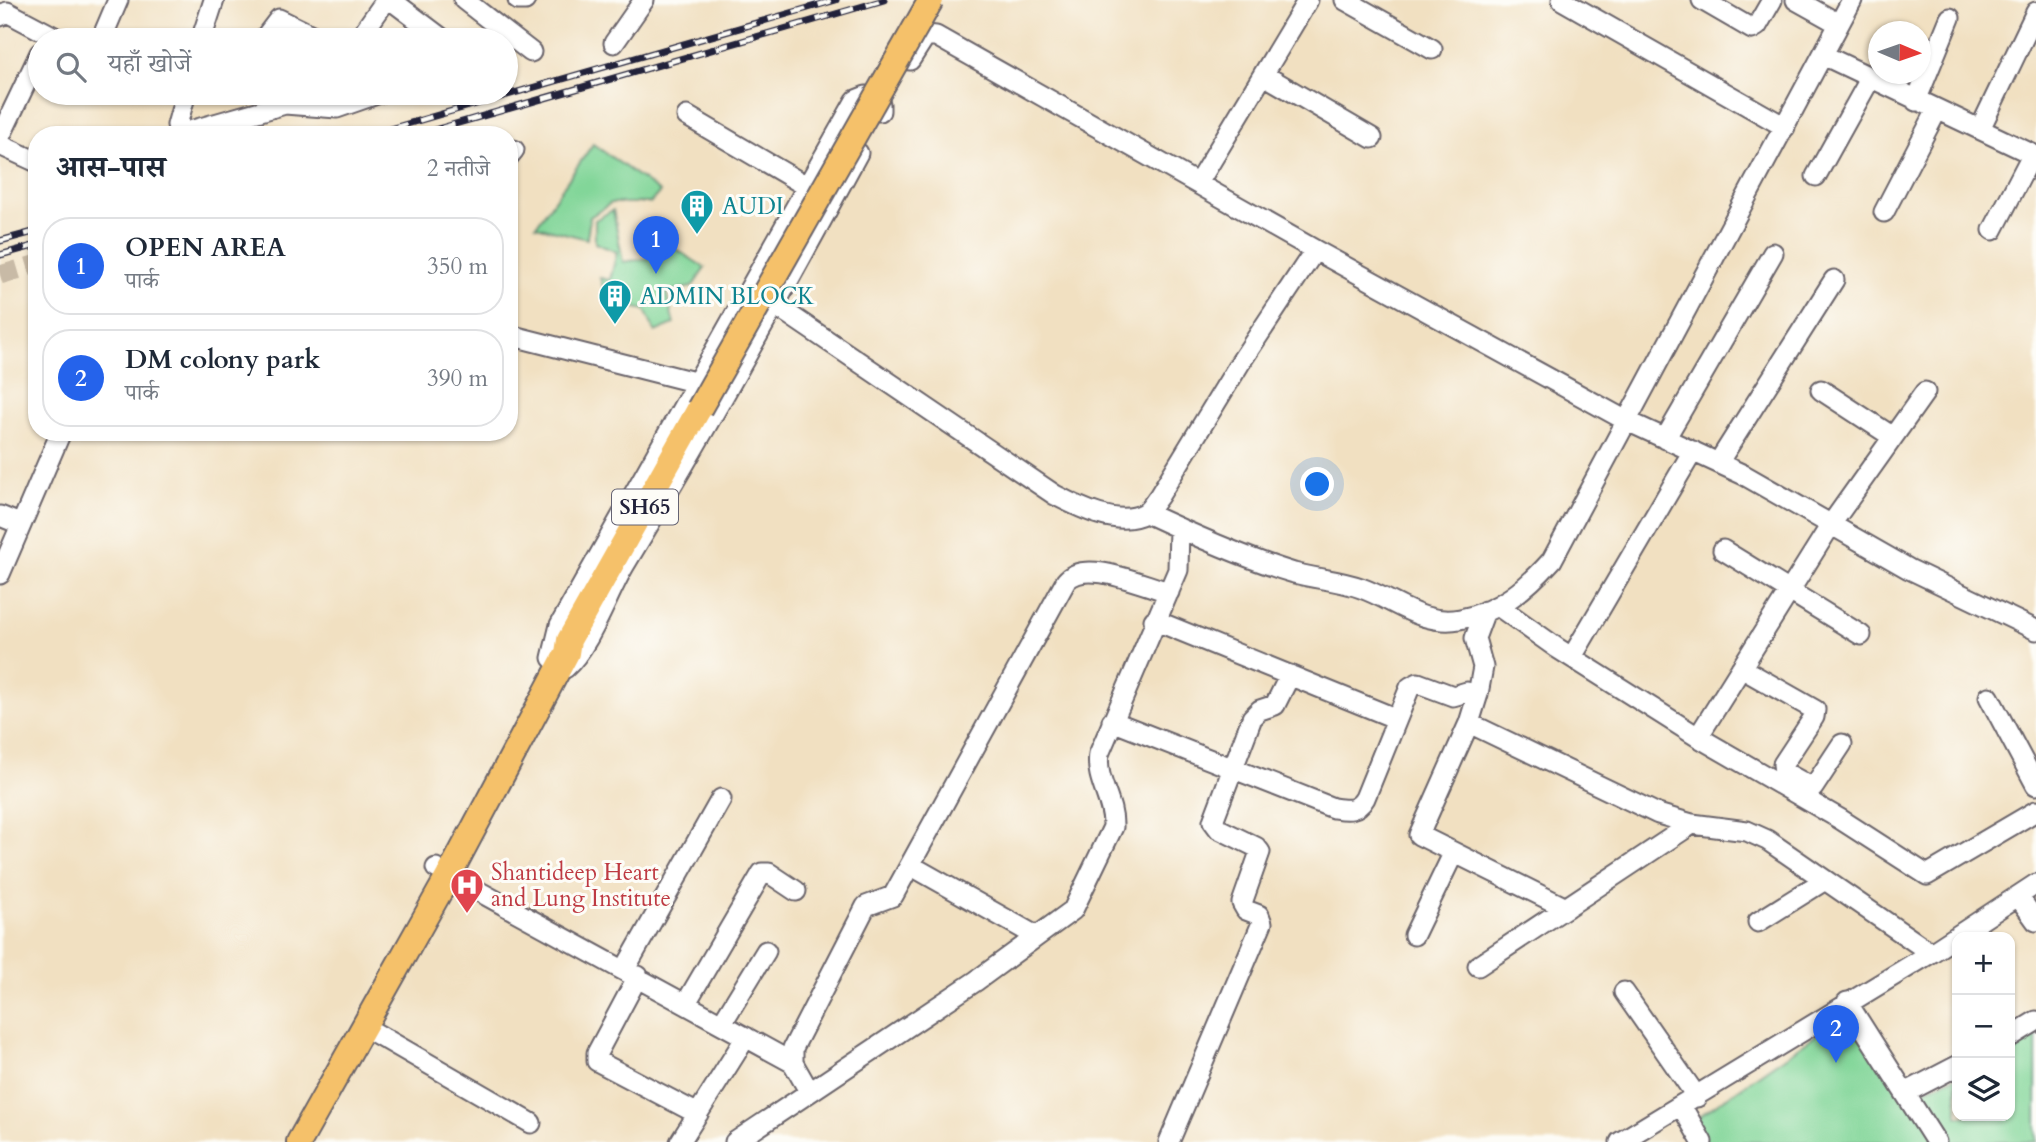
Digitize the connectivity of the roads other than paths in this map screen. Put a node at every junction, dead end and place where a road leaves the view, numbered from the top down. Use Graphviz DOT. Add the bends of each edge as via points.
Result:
graph roads {
  1 [pos="118,0"];
  2 [pos="214,0"];
  3 [pos="388,0"];
  4 [pos="464,0"];
  5 [pos="518,0"];
  6 [pos="525,0"];
  7 [pos="644,0"];
  8 [pos="931,0"];
  9 [pos="1308,0"];
  10 [pos="1345,0"];
  11 [pos="1562,0"];
  12 [pos="1702,0"];
  13 [pos="1772,0"];
  14 [pos="1796,0"];
  15 [pos="1852,0"];
  16 [pos="2036,12"];
  17 [pos="0,16"];
  18 [pos="1950,18"];
  19 [pos="1839,24"];
  20 [pos="35,28"];
  21 [pos="106,28"];
  22 [pos="206,28"];
  23 [pos="272,28"];
  24 [pos="297,28"];
  25 [pos="367,28"];
  26 [pos="427,28"];
  27 [pos="500,28"];
  28 [pos="518,42"];
  29 [pos="614,43"];
  30 [pos="1432,49"];
  31 [pos="531,52"];
  32 [pos="1823,55"];
  33 [pos="1264,75"];
  34 [pos="28,78"];
  35 [pos="1868,78"];
  36 [pos="1868,83"];
  37 [pos="1880,84"];
  38 [pos="1916,101"];
  39 [pos="180,105"];
  40 [pos="267,105"];
  41 [pos="322,105"];
  42 [pos="346,105"];
  43 [pos="880,110"];
  44 [pos="1937,110"];
  45 [pos="687,116"];
  46 [pos="171,126"];
  47 [pos="204,126"];
  48 [pos="1785,127"];
  49 [pos="1980,129"];
  50 [pos="0,137"];
  51 [pos="1372,138"];
  52 [pos="0,145"];
  53 [pos="2035,157"];
  54 [pos="28,158"];
  55 [pos="1816,176"];
  56 [pos="1198,183"];
  57 [pos="808,187"];
  58 [pos="1884,212"];
  59 [pos="1993,230"];
  60 [pos="1315,250"];
  61 [pos="1773,253"];
  62 [pos="1834,280"];
  63 [pos="750,288"];
  64 [pos="776,305"];
  65 [pos="518,337"];
  66 [pos="698,383"];
  67 [pos="1821,390"];
  68 [pos="1925,392"];
  69 [pos="1625,420"];
  70 [pos="1893,437"];
  71 [pos="1665,439"];
  72 [pos="57,441"];
  73 [pos="1693,451"];
  74 [pos="1718,463"];
  75 [pos="1146,513"];
  76 [pos="0,516"];
  77 [pos="1832,523"];
  78 [pos="20,524"];
  79 [pos="1179,528"];
  80 [pos="1723,550"];
  81 [pos="0,574"];
  82 [pos="1789,591"];
  83 [pos="1169,593"];
  84 [pos="1492,608"];
  85 [pos="1154,620"];
  86 [pos="2036,630"];
  87 [pos="1861,635"];
  88 [pos="1573,657"];
  89 [pos="554,666"];
  90 [pos="1741,668"];
  91 [pos="1290,675"];
  92 [pos="1478,694"];
  93 [pos="1989,697"];
  94 [pos="1397,719"];
  95 [pos="1112,721"];
  96 [pos="1469,723"];
  97 [pos="1698,737"];
  98 [pos="1842,744"];
  99 [pos="1233,768"];
  100 [pos="2036,785"];
  101 [pos="721,799"];
  102 [pos="2036,811"];
  103 [pos="1692,824"];
  104 [pos="1453,854"];
  105 [pos="910,865"];
  106 [pos="442,872"];
  107 [pos="1825,880"];
  108 [pos="2036,884"];
  109 [pos="796,891"];
  110 [pos="2018,896"];
  111 [pos="1566,908"];
  112 [pos="2036,921"];
  113 [pos="1758,922"];
  114 [pos="1414,935"];
  115 [pos="1036,936"];
  116 [pos="766,951"];
  117 [pos="1931,953"];
  118 [pos="1478,966"];
  119 [pos="632,972"];
  120 [pos="1624,992"];
  121 [pos="1847,1002"];
  122 [pos="686,1003"];
  123 [pos="2036,1021"];
  124 [pos="722,1023"];
  125 [pos="363,1027"];
  126 [pos="2015,1034"];
  127 [pos="746,1037"];
  128 [pos="793,1063"];
  129 [pos="1952,1069"];
  130 [pos="809,1091"];
  131 [pos="1905,1093"];
  132 [pos="1690,1102"];
  133 [pos="698,1114"];
  134 [pos="531,1123"];
  135 [pos="283,1142"];
  136 [pos="299,1142"];
  137 [pos="680,1142"];
  138 [pos="735,1142"];
  139 [pos="1169,1142"];
  140 [pos="1620,1142"];
  141 [pos="1702,1142"];
  142 [pos="1937,1142"];
  1 -- 21 [label="street"];
  2 -- 22 [label="street"];
  3 -- 25 [label="street"];
  3 -- 26 [label="street"];
  4 -- 27 [label="street"];
  5 -- 6 [label="street"];
  7 -- 29 [label="street"];
  8 -- 89 [label="main road, SH65, bridge" via="569,640 568,653"];
  9 -- 33 [label="street"];
  10 -- 30 [label="street"];
  11 -- 48 [label="street"];
  12 -- 13 [label="street" via="1752,29"];
  14 -- 19 [label="street"];
  15 -- 19 [label="street"];
  16 -- 49 [label="street"];
  17 -- 20 [label="street" via="7,12"];
  18 -- 38 [label="street"];
  19 -- 32 [label="street"];
  23 -- 24 [label="street" via="279,19"];
  28 -- 31 [label="street"];
  32 -- 35 [label="street"];
  32 -- 48 [label="street"];
  33 -- 51 [label="street"];
  33 -- 56 [label="street"];
  34 -- 50 [label="street"];
  36 -- 55 [label="street"];
  37 -- 38 [label="street"];
  38 -- 44 [label="street"];
  39 -- 46 [label="street"];
  40 -- 47 [label="street"];
  41 -- 42 [label="street"];
  43 -- 56 [label="street" via="921,40 932,34"];
  43 -- 57 [label="street" via="880,104 866,96 856,100"];
  43 -- 64 [label="street"];
  44 -- 49 [label="street"];
  44 -- 58 [label="street"];
  45 -- 57 [label="street"];
  48 -- 69 [label="street"];
  49 -- 53 [label="street"];
  52 -- 54 [label="street"];
  53 -- 59 [label="street"];
  56 -- 60 [label="street"];
  57 -- 63 [label="street"];
  60 -- 69 [label="street"];
  60 -- 75 [label="street"];
  61 -- 71 [label="street"];
  62 -- 74 [label="street"];
  63 -- 64 [label="street"];
  63 -- 66 [label="street"];
  64 -- 75 [label="street" via="1055,495 1086,511 1127,517"];
  64 -- 89 [label="street" via="569,666"];
  65 -- 66 [label="street"];
  66 -- 89 [label="street" via="559,625"];
  67 -- 70 [label="street"];
  68 -- 70 [label="street"];
  69 -- 71 [label="street"];
  69 -- 84 [label="street" via="1552,560 1528,587"];
  70 -- 77 [label="street"];
  71 -- 73 [label="street"];
  72 -- 78 [label="street"];
  73 -- 74 [label="street"];
  73 -- 88 [label="street"];
  74 -- 77 [label="street"];
  75 -- 79 [label="street"];
  76 -- 78 [label="street"];
  77 -- 82 [label="street"];
  77 -- 86 [label="street" via="1909,569"];
  78 -- 81 [label="street"];
  79 -- 83 [label="street" via="1178,570"];
  79 -- 84 [label="street" via="1293,572 1363,588 1419,616 1461,619"];
  80 -- 82 [label="street"];
  82 -- 87 [label="street"];
  82 -- 90 [label="street"];
  83 -- 85 [label="street"];
  83 -- 105 [label="street" via="1090,570 1072,574"];
  84 -- 88 [label="street"];
  84 -- 92 [label="street" via="1475,638 1483,667"];
  85 -- 91 [label="street"];
  85 -- 95 [label="street"];
  88 -- 97 [label="street"];
  89 -- 106 [label="main road, SH65"];
  90 -- 97 [label="street"];
  90 -- 98 [label="street" via="1815,710 1783,764 1784,772 1813,788"];
  91 -- 94 [label="street"];
  91 -- 99 [label="street" via="1275,705 1255,713"];
  92 -- 94 [label="street" via="1453,696 1414,684"];
  92 -- 96 [label="street"];
  93 -- 100 [label="street"];
  94 -- 99 [label="street" via="1365,798 1353,809 1332,808"];
  95 -- 99 [label="street"];
  95 -- 115 [label="street" via="1097,769 1113,815 1108,840 1073,910"];
  96 -- 103 [label="street" via="1658,814"];
  96 -- 104 [label="street" via="1419,829 1423,839"];
  97 -- 102 [label="street" via="1927,875"];
  99 -- 139 [label="street" via="1213,821 1260,852 1242,903 1259,915 1262,923"];
  101 -- 119 [label="street"];
  103 -- 107 [label="street" via="1747,831 1767,839"];
  103 -- 111 [label="street"];
  104 -- 111 [label="street"];
  104 -- 114 [label="street"];
  105 -- 115 [label="street"];
  105 -- 128 [label="street" via="893,896 866,906 793,1048"];
  106 -- 119 [label="street"];
  106 -- 125 [label="main road, SH65"];
  106 -- 135 [label="main road, SH65"];
  107 -- 113 [label="street"];
  107 -- 117 [label="street"];
  108 -- 110 [label="street"];
  109 -- 122 [label="street" via="762,873"];
  110 -- 112 [label="street"];
  110 -- 117 [label="street"];
  111 -- 118 [label="street"];
  115 -- 130 [label="street"];
  116 -- 124 [label="street"];
  117 -- 121 [label="street"];
  119 -- 122 [label="street"];
  119 -- 133 [label="street" via="597,1061"];
  120 -- 132 [label="street"];
  121 -- 131 [label="street"];
  121 -- 132 [label="street"];
  122 -- 124 [label="street"];
  123 -- 126 [label="street"];
  124 -- 127 [label="street"];
  125 -- 134 [label="street"];
  125 -- 136 [label="main road, SH65"];
  127 -- 128 [label="street"];
  127 -- 133 [label="street"];
  128 -- 130 [label="street"];
  129 -- 131 [label="street"];
  130 -- 138 [label="street"];
  131 -- 142 [label="street"];
  132 -- 140 [label="street"];
  132 -- 141 [label="street"];
  133 -- 137 [label="street"];
}
